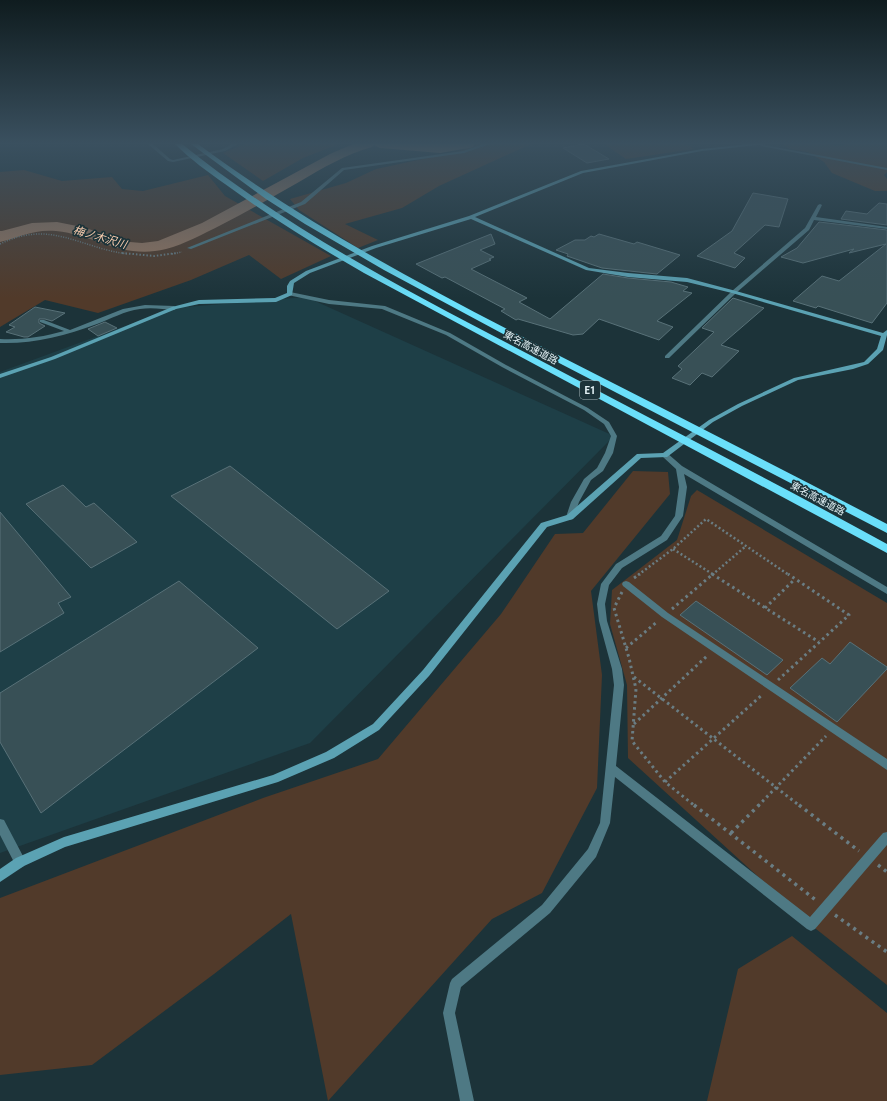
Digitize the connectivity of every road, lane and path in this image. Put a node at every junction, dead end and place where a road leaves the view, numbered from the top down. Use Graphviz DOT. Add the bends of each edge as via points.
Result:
graph roads {
  1 [pos="247,195"];
  2 [pos="266,195"];
  3 [pos="312,195"];
  4 [pos="522,195"];
  5 [pos="820,205"];
  6 [pos="471,216"];
  7 [pos="813,218"];
  8 [pos="887,228"];
  9 [pos="0,244"];
  10 [pos="189,248"];
  11 [pos="734,292"];
  12 [pos="290,294"];
  13 [pos="174,308"];
  14 [pos="42,321"];
  15 [pos="69,331"];
  16 [pos="886,333"];
  17 [pos="0,341"];
  18 [pos="667,357"];
  19 [pos="0,376"];
  20 [pos="667,454"];
  21 [pos="680,468"];
  22 [pos="570,517"];
  23 [pos="887,529"];
  24 [pos="746,546"];
  25 [pos="887,548"];
  26 [pos="673,549"];
  27 [pos="712,575"];
  28 [pos="795,579"];
  29 [pos="626,584"];
  30 [pos="887,591"];
  31 [pos="766,608"];
  32 [pos="665,615"];
  33 [pos="819,642"];
  34 [pos="626,648"];
  35 [pos="715,649"];
  36 [pos="634,676"];
  37 [pos="661,698"];
  38 [pos="634,724"];
  39 [pos="833,729"];
  40 [pos="887,766"];
  41 [pos="611,768"];
  42 [pos="665,782"];
  43 [pos="776,787"];
  44 [pos="0,824"];
  45 [pos="731,833"];
  46 [pos="887,837"];
  47 [pos="869,858"];
  48 [pos="20,862"];
  49 [pos="887,872"];
  50 [pos="0,876"];
  51 [pos="826,908"];
  52 [pos="887,952"];
  53 [pos="467,1101"];
  1 -- 25 [label="highway, 東名高速道路 / E1" via="335,253 438,311"];
  2 -- 23 [label="highway, 東名高速道路 / E1" via="308,223 457,306"];
  3 -- 10 [label="street" via="303,203"];
  4 -- 6 [label="street"];
  5 -- 7 [label="street"];
  6 -- 11 [label="street" via="588,269 687,280"];
  6 -- 12 [label="street" via="374,247 308,272 292,282"];
  7 -- 8 [label="street"];
  7 -- 11 [label="street" via="807,229"];
  9 -- 10 [label="path" via="39,233 71,237 106,250 143,256 164,256"];
  11 -- 16 [label="street"];
  11 -- 18 [label="street"];
  12 -- 13 [label="street" via="276,300 199,302"];
  12 -- 22 [label="street" via="329,302 383,307 448,334 607,423 614,436 609,453 600,470 588,479"];
  13 -- 15 [label="street" via="133,308"];
  13 -- 19 [label="street" via="53,358"];
  14 -- 15 [label="street"];
  15 -- 17 [label="street" via="37,340"];
  16 -- 20 [label="street" via="880,350 866,363 796,379 771,389 711,421"];
  20 -- 21 [label="street"];
  20 -- 22 [label="street" via="639,456"];
  21 -- 30 [label="street"];
  21 -- 41 [label="street" via="683,487 679,516 664,538 619,566 605,584 603,621 619,685"];
  22 -- 48 [label="street" via="544,525 426,673 376,728 330,755 274,779 64,842"];
  24 -- 27 [label="path"];
  26 -- 27 [label="path"];
  27 -- 31 [label="path"];
  27 -- 32 [label="path"];
  28 -- 31 [label="path"];
  29 -- 32 [label="street"];
  31 -- 33 [label="path"];
  32 -- 34 [label="path"];
  32 -- 35 [label="street"];
  35 -- 37 [label="path"];
  35 -- 39 [label="street"];
  36 -- 37 [label="path"];
  37 -- 38 [label="path"];
  37 -- 43 [label="path"];
  39 -- 40 [label="street"];
  39 -- 43 [label="path"];
  41 -- 51 [label="street" via="811,925"];
  41 -- 53 [label="street" via="605,823 592,853 546,909 456,983 449,1012"];
  42 -- 45 [label="path"];
  43 -- 45 [label="path"];
  43 -- 47 [label="path"];
  44 -- 48 [label="street"];
  45 -- 51 [label="path"];
  46 -- 47 [label="street"];
  47 -- 49 [label="path"];
  47 -- 51 [label="street"];
  48 -- 50 [label="street"];
  51 -- 52 [label="path"];
}
